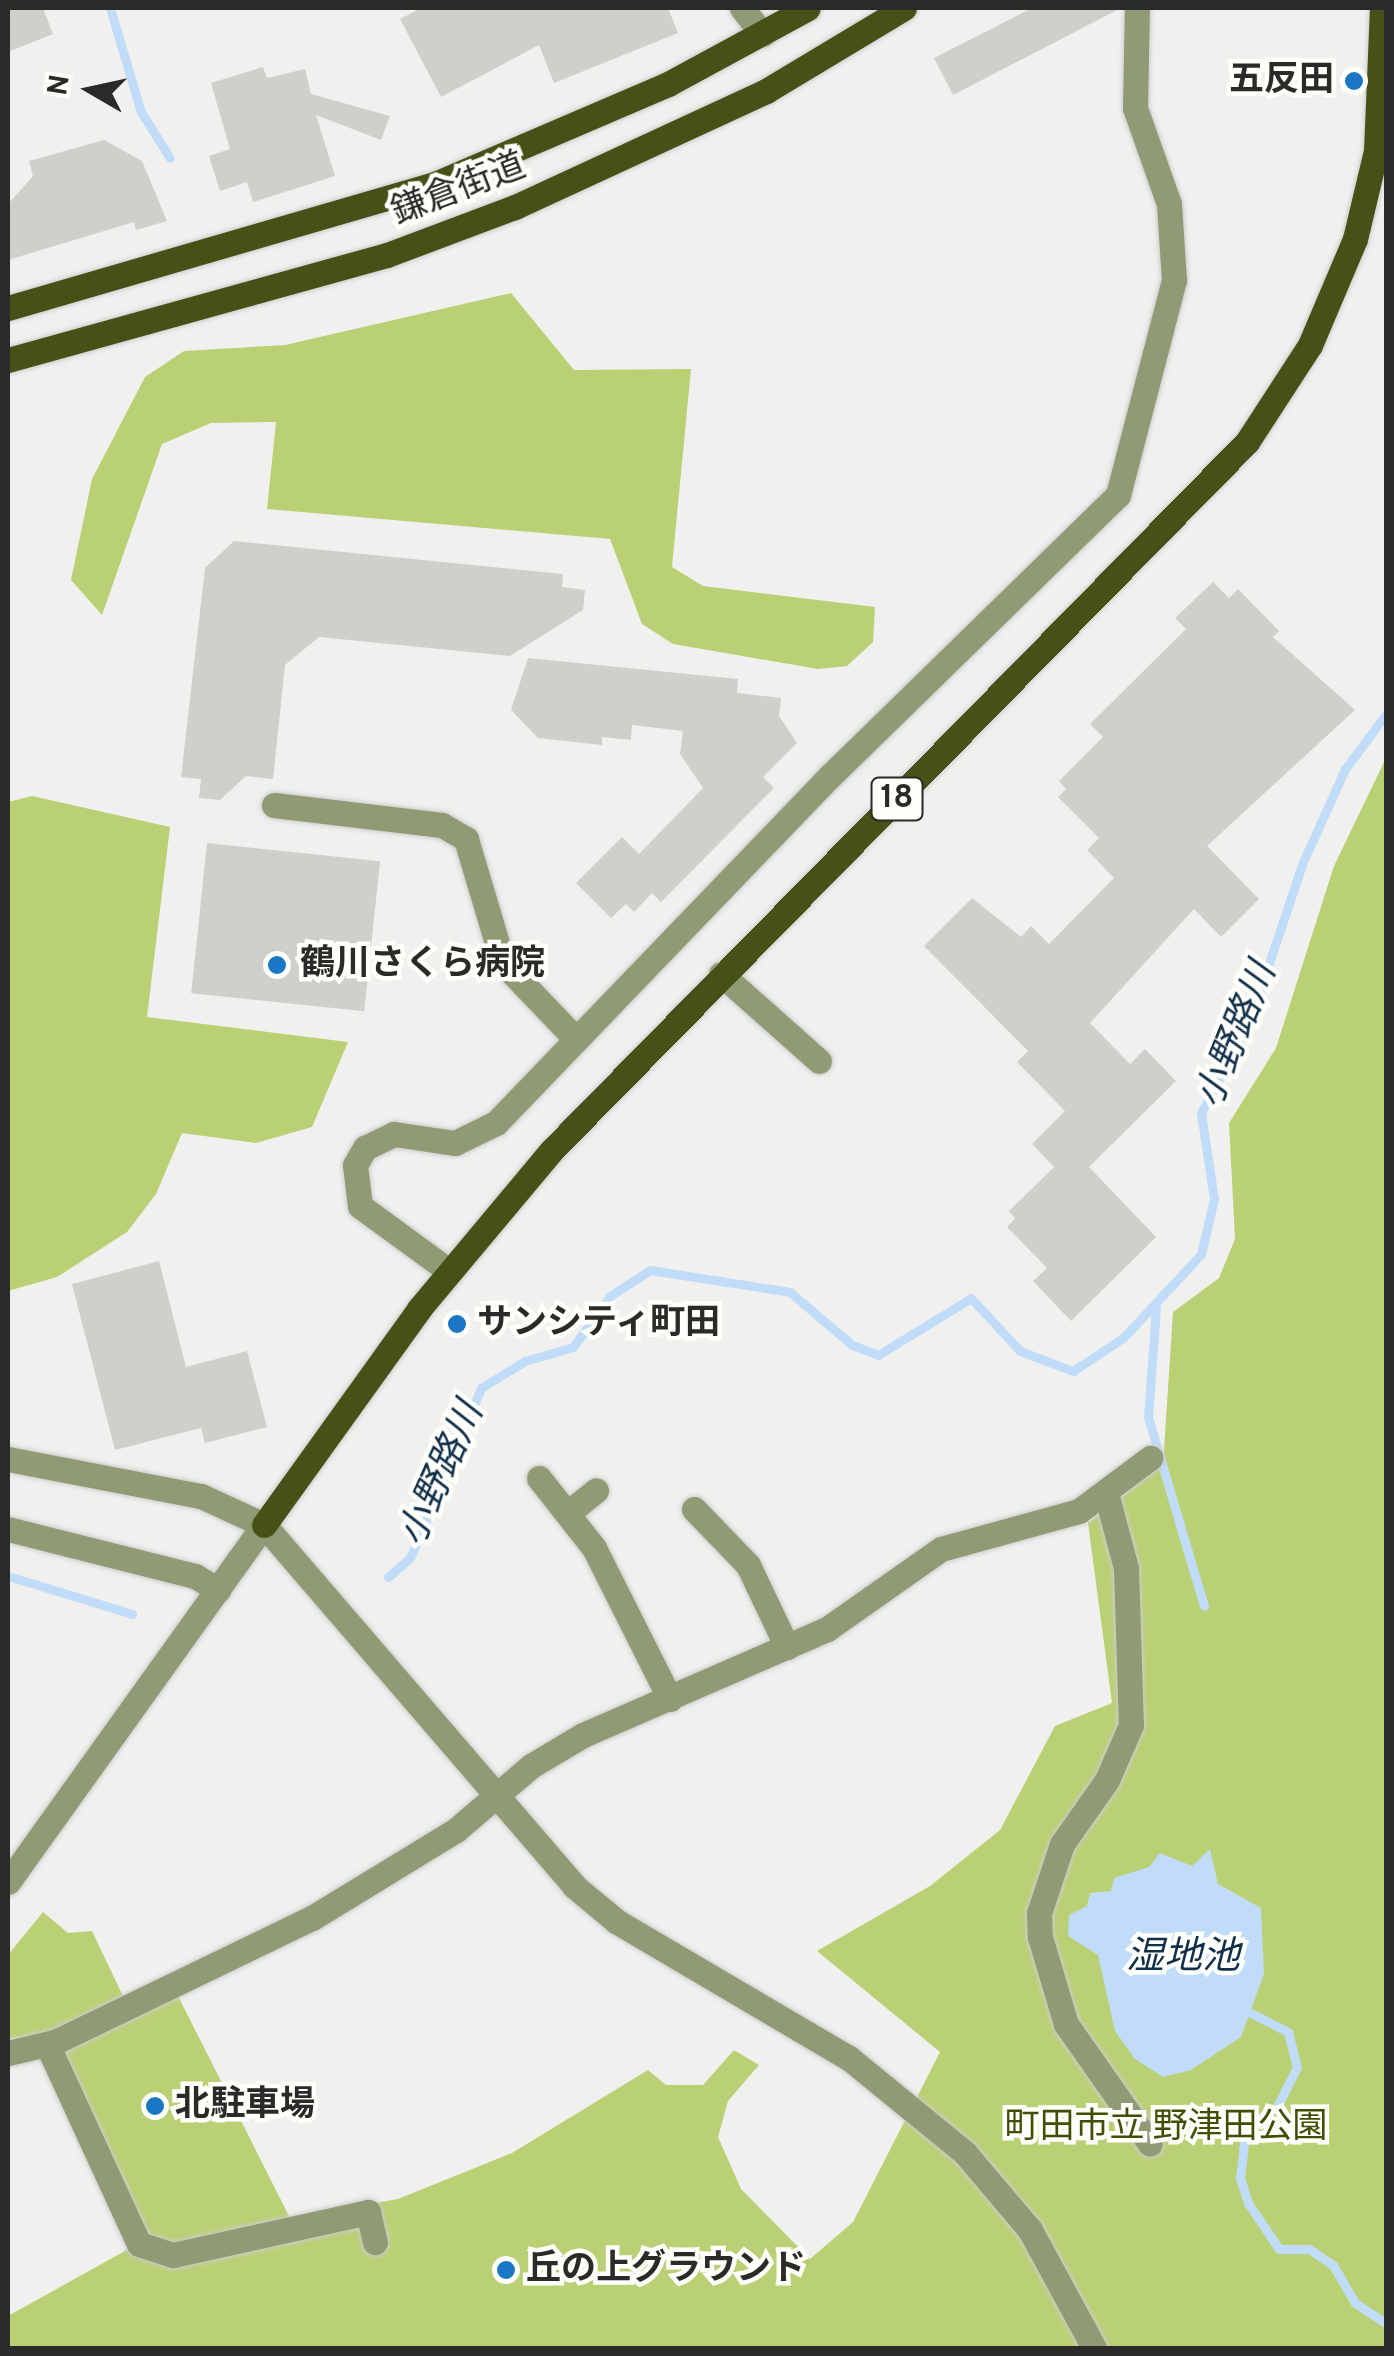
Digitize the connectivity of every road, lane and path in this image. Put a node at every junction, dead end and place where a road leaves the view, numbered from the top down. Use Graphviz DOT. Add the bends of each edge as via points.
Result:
graph roads {
  1 [pos="742,8"];
  2 [pos="808,8"];
  3 [pos="904,8"];
  4 [pos="1137,8"];
  5 [pos="1382,8"];
  6 [pos="762,34"];
  7 [pos="1377,197"];
  8 [pos="8,308"];
  9 [pos="8,360"];
  10 [pos="274,806"];
  11 [pos="721,974"];
  12 [pos="576,1039"];
  13 [pos="819,1061"];
  14 [pos="449,1271"];
  15 [pos="1150,1458"];
  16 [pos="8,1460"];
  17 [pos="539,1478"];
  18 [pos="596,1490"];
  19 [pos="1106,1493"];
  20 [pos="694,1509"];
  21 [pos="568,1512"];
  22 [pos="264,1524"];
  23 [pos="8,1529"];
  24 [pos="214,1596"];
  25 [pos="787,1647"];
  26 [pos="670,1699"];
  27 [pos="492,1798"];
  28 [pos="8,1882"];
  29 [pos="47,2044"];
  30 [pos="8,2053"];
  31 [pos="1150,2144"];
  32 [pos="376,2242"];
  33 [pos="1094,2348"];
  1 -- 6 [label="street"];
  2 -- 6 [label="main road, 鎌倉街道"];
  3 -- 9 [label="main road, 鎌倉街道" via="751,99 515,207 353,266"];
  4 -- 12 [label="street" via="1134,108 1169,204 1174,280 1118,495"];
  5 -- 7 [label="main road, 18"];
  6 -- 8 [label="main road, 鎌倉街道" via="553,137 421,189"];
  7 -- 11 [label="main road, 18" via="1336,293 1246,442"];
  10 -- 12 [label="street" via="442,825 466,839 503,964"];
  11 -- 13 [label="street"];
  11 -- 14 [label="main road, 18" via="552,1150"];
  12 -- 14 [label="street" via="476,1137 455,1143 394,1134 377,1138 355,1165 360,1206"];
  14 -- 22 [label="main road, 18"];
  15 -- 19 [label="street"];
  16 -- 22 [label="street" via="201,1496"];
  17 -- 21 [label="street"];
  18 -- 21 [label="street"];
  19 -- 25 [label="street" via="1079,1511 941,1549 827,1629"];
  19 -- 31 [label="street" via="1126,1568 1131,1726 1107,1780 1062,1844 1039,1913 1040,1938 1066,2024"];
  20 -- 25 [label="street" via="748,1565"];
  21 -- 26 [label="street"];
  22 -- 24 [label="street"];
  22 -- 27 [label="street" via="323,1587"];
  23 -- 24 [label="street" via="195,1576"];
  24 -- 28 [label="street"];
  25 -- 26 [label="street"];
  26 -- 27 [label="street" via="583,1735"];
  27 -- 29 [label="street" via="456,1830 312,1918"];
  27 -- 33 [label="street" via="542,1857 616,1921 849,2058 919,2109 1030,2230"];
  29 -- 30 [label="street"];
  29 -- 32 [label="street" via="138,2244 174,2255 368,2212"];
}
